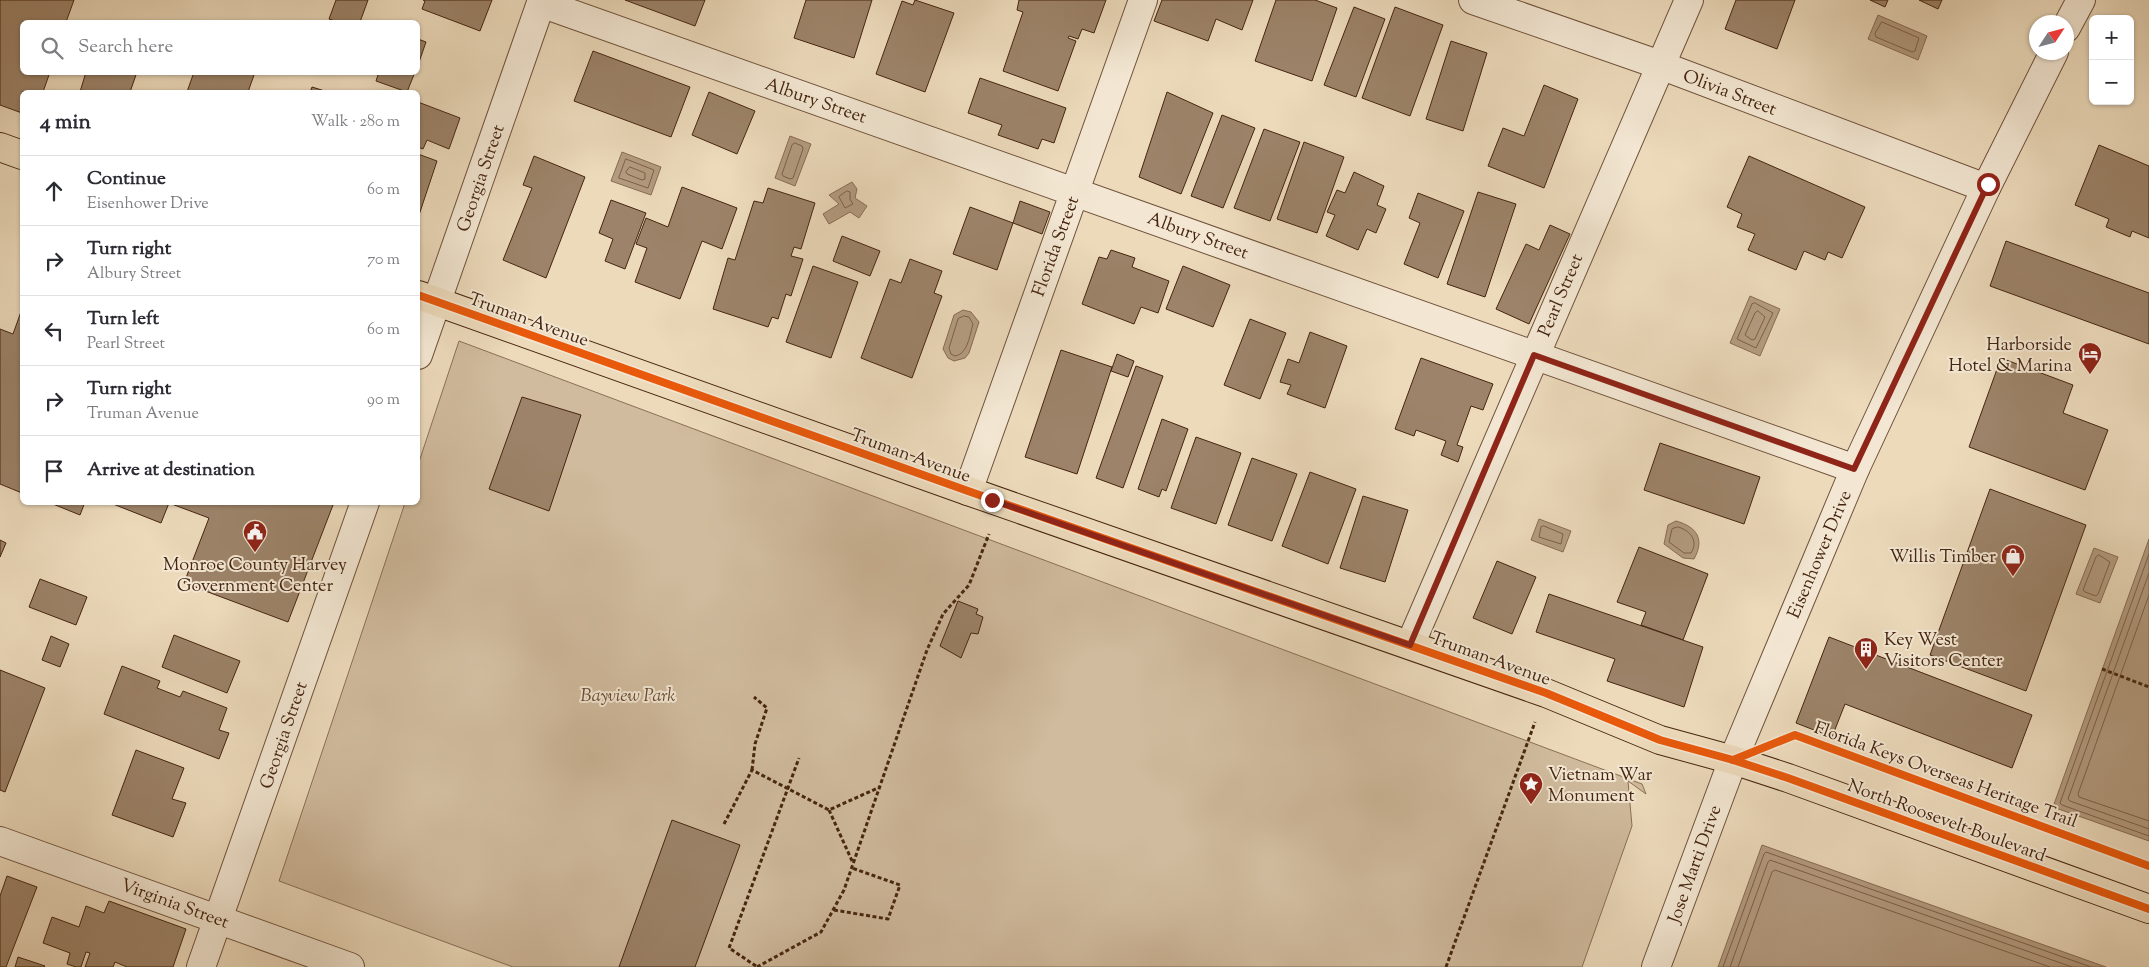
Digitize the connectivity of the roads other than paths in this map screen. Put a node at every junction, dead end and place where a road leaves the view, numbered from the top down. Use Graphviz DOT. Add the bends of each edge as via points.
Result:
graph roads {
  1 [pos="1143,0"];
  2 [pos="1473,0"];
  3 [pos="1689,0"];
  4 [pos="2081,0"];
  5 [pos="542,2"];
  6 [pos="2073,15"];
  7 [pos="2050,60"];
  8 [pos="1660,65"];
  9 [pos="0,148"];
  10 [pos="20,155"];
  11 [pos="1986,188"];
  12 [pos="1074,192"];
  13 [pos="427,298"];
  14 [pos="420,342"];
  15 [pos="1534,355"];
  16 [pos="1854,469"];
  17 [pos="968,491"];
  18 [pos="364,505"];
  19 [pos="1410,645"];
  20 [pos="1733,760"];
  21 [pos="0,841"];
  22 [pos="2149,909"];
  23 [pos="218,918"];
  24 [pos="201,967"];
  25 [pos="350,967"];
  26 [pos="1656,967"];
  1 -- 12 [label="street, Florida Street"];
  2 -- 8 [label="street, Olivia Street"];
  3 -- 8 [label="street, Pearl Street"];
  4 -- 6 [label="street"];
  5 -- 12 [label="street, Albury Street"];
  5 -- 13 [label="street, Georgia Street"];
  7 -- 11 [label="street, Eisenhower Drive"];
  8 -- 11 [label="street, Olivia Street"];
  8 -- 15 [label="street, Pearl Street"];
  9 -- 10 [label="main road"];
  11 -- 16 [label="street, Eisenhower Drive"];
  12 -- 15 [label="street, Albury Street"];
  12 -- 17 [label="street, Florida Street"];
  13 -- 14 [label="street, Georgia Street"];
  13 -- 17 [label="main road, Truman Avenue"];
  15 -- 16 [label="street, Albury Street"];
  15 -- 19 [label="street, Pearl Street"];
  16 -- 20 [label="street, Eisenhower Drive"];
  17 -- 19 [label="main road, Truman Avenue"];
  18 -- 23 [label="street, Georgia Street"];
  19 -- 20 [label="main road, Truman Avenue" via="1546,693 1660,740"];
  20 -- 22 [label="main road, North Roosevelt Boulevard"];
  20 -- 26 [label="street, Jose Marti Drive"];
  21 -- 23 [label="street, Virginia Street"];
  23 -- 24 [label="street, Georgia Street"];
  23 -- 25 [label="street, Virginia Street"];
}
